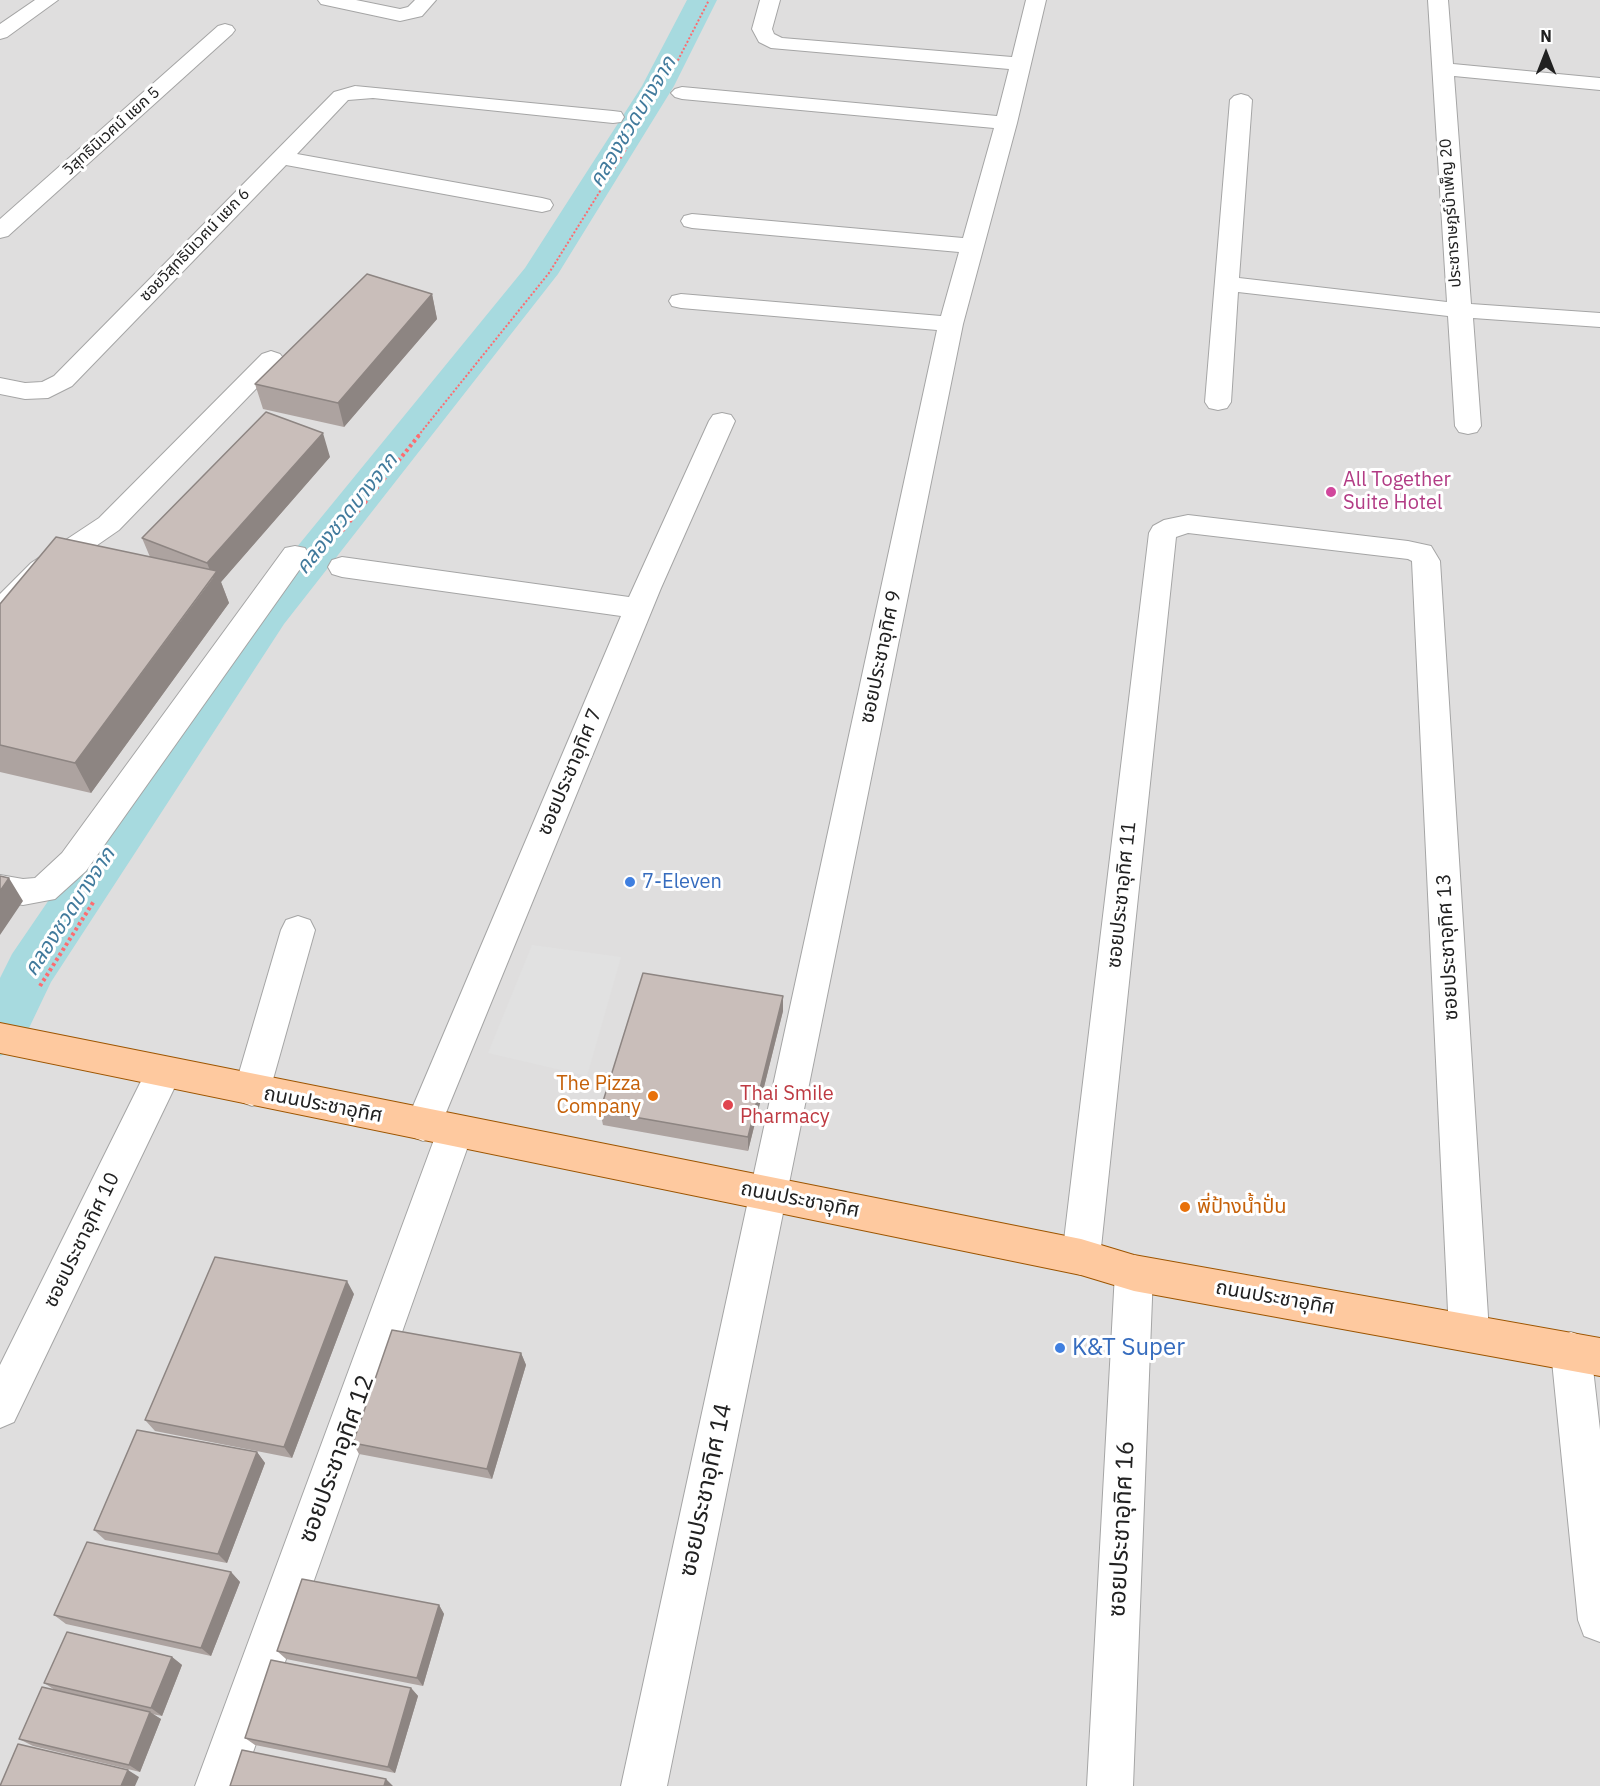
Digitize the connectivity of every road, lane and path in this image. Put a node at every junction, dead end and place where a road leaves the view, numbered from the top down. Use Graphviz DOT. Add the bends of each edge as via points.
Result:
graph roads {
  1 [pos="48,0"];
  2 [pos="328,0"];
  3 [pos="426,0"];
  4 [pos="709,0"];
  5 [pos="770,0"];
  6 [pos="1036,0"];
  7 [pos="1438,0"];
  8 [pos="225,30"];
  9 [pos="0,33"];
  10 [pos="1021,64"];
  11 [pos="674,68"];
  12 [pos="1442,69"];
  13 [pos="1600,84"];
  14 [pos="682,93"];
  15 [pos="1241,100"];
  16 [pos="613,117"];
  17 [pos="1006,123"];
  18 [pos="628,146"];
  19 [pos="281,158"];
  20 [pos="542,205"];
  21 [pos="692,221"];
  22 [pos="0,231"];
  23 [pos="972,246"];
  24 [pos="1227,284"];
  25 [pos="681,301"];
  26 [pos="1458,310"];
  27 [pos="1600,320"];
  28 [pos="951,324"];
  29 [pos="271,359"];
  30 [pos="0,386"];
  31 [pos="1218,402"];
  32 [pos="722,421"];
  33 [pos="1467,426"];
  34 [pos="341,532"];
  35 [pos="1163,532"];
  36 [pos="295,555"];
  37 [pos="342,567"];
  38 [pos="638,608"];
  39 [pos="0,611"];
  40 [pos="0,888"];
  41 [pos="97,896"];
  42 [pos="298,930"];
  43 [pos="40,986"];
  44 [pos="0,1038"];
  45 [pos="164,1072"];
  46 [pos="252,1090"];
  47 [pos="439,1128"];
  48 [pos="769,1194"];
  49 [pos="1081,1257"];
  50 [pos="1134,1273"];
  51 [pos="1469,1332"];
  52 [pos="1585,1354"];
  53 [pos="0,1408"];
  54 [pos="1600,1620"];
  55 [pos="218,1786"];
  56 [pos="644,1786"];
  57 [pos="1110,1786"];
  1 -- 9 [label="street"];
  2 -- 3 [label="street" via="400,15 414,12"];
  4 -- 11 [label="path"];
  5 -- 10 [label="street" via="762,29 766,38 778,44"];
  6 -- 10 [label="street, ซอยประชาอุทิศ 9"];
  7 -- 12 [label="street, ประชาราษฎร์บำเพ็ญ 20"];
  8 -- 22 [label="street, วิสุทธินิเวศน์ แยก 5"];
  10 -- 17 [label="street, ซอยประชาอุทิศ 9"];
  12 -- 13 [label="street"];
  12 -- 26 [label="street, ประชาราษฎร์บำเพ็ญ 20"];
  14 -- 17 [label="street"];
  15 -- 24 [label="street"];
  16 -- 19 [label="street, ซอยวิสุทธินิเวศน์ แยก 6" via="355,92 341,96"];
  17 -- 23 [label="street, ซอยประชาอุทิศ 9"];
  18 -- 34 [label="path" via="549,273"];
  19 -- 20 [label="street"];
  19 -- 30 [label="street, ซอยวิสุทธินิเวศน์ แยก 6" via="63,381 48,390"];
  21 -- 23 [label="street"];
  23 -- 28 [label="street, ซอยประชาอุทิศ 9"];
  24 -- 26 [label="street"];
  24 -- 31 [label="street"];
  25 -- 28 [label="street"];
  26 -- 27 [label="street"];
  26 -- 33 [label="street, ประชาราษฎร์บำเพ็ญ 20"];
  28 -- 48 [label="street, ซอยประชาอุทิศ 9"];
  29 -- 39 [label="street" via="109,524 41,570"];
  32 -- 38 [label="street, ซอยประชาอุทิศ 7"];
  35 -- 49 [label="street, ซอยประชาอุทิศ 11"];
  35 -- 51 [label="street, ซอยประชาอุทิศ 13" via="1188,524 1408,550 1421,553 1426,561"];
  36 -- 40 [label="street" via="74,862 43,890"];
  37 -- 38 [label="street"];
  38 -- 47 [label="street, ซอยประชาอุทิศ 7"];
  41 -- 43 [label="path"];
  42 -- 46 [label="street"];
  44 -- 45 [label="main road, ถนนประชาอุทิศ"];
  45 -- 46 [label="main road, ถนนประชาอุทิศ"];
  45 -- 53 [label="street, ซอยประชาอุทิศ 10"];
  46 -- 47 [label="main road, ถนนประชาอุทิศ"];
  47 -- 48 [label="main road, ถนนประชาอุทิศ"];
  47 -- 55 [label="street, ซอยประชาอุทิศ 12"];
  48 -- 49 [label="main road, ถนนประชาอุทิศ"];
  48 -- 56 [label="street, ซอยประชาอุทิศ 14"];
  49 -- 50 [label="main road, ถนนประชาอุทิศ"];
  50 -- 51 [label="main road, ถนนประชาอุทิศ"];
  50 -- 57 [label="street, ซอยประชาอุทิศ 16"];
  51 -- 52 [label="main road, ถนนประชาอุทิศ"];
  52 -- 54 [label="street"];
}
